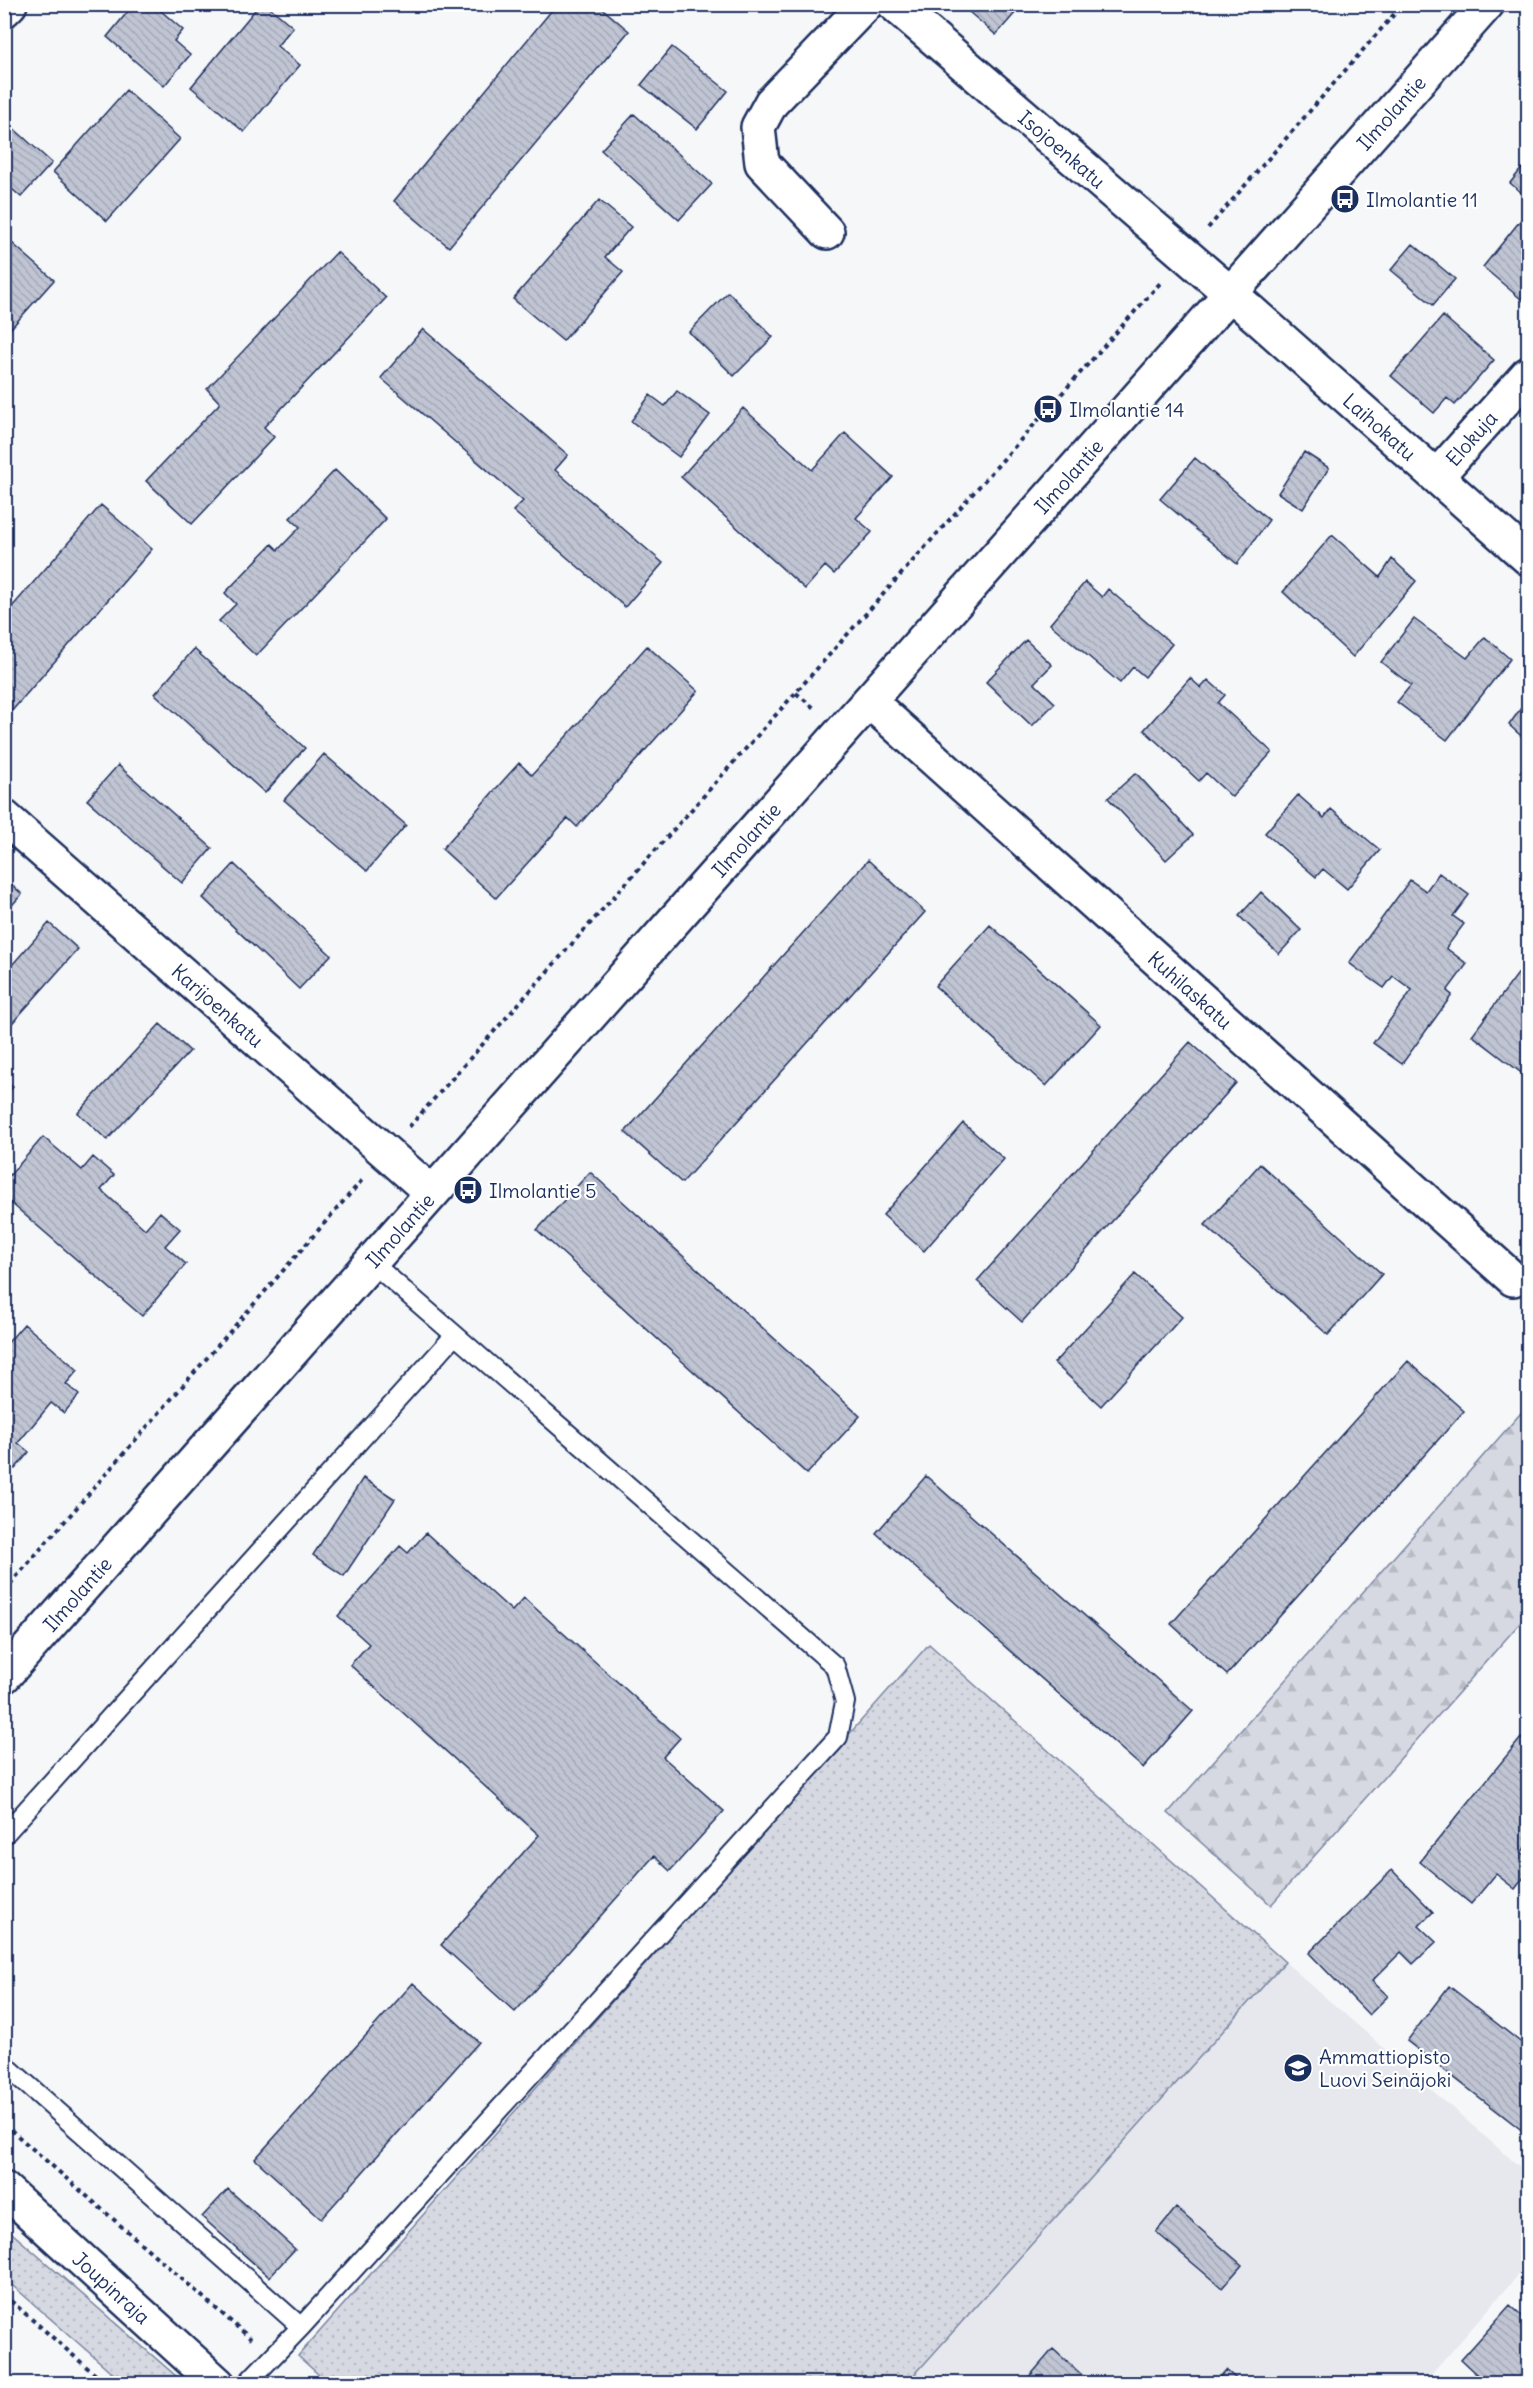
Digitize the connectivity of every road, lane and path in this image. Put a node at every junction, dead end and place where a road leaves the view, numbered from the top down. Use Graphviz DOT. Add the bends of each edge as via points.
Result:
graph roads {
  1 [pos="10,4"];
  2 [pos="866,4"];
  3 [pos="894,4"];
  4 [pos="1403,4"];
  5 [pos="1487,4"];
  6 [pos="4,10"];
  7 [pos="827,232"];
  8 [pos="1185,255"];
  9 [pos="1231,294"];
  10 [pos="1528,374"];
  11 [pos="1437,476"];
  12 [pos="1528,558"];
  13 [pos="869,701"];
  14 [pos="4,817"];
  15 [pos="386,1153"];
  16 [pos="432,1194"];
  17 [pos="370,1261"];
  18 [pos="1513,1279"];
  19 [pos="455,1335"];
  20 [pos="4,1591"];
  21 [pos="4,1676"];
  22 [pos="4,1835"];
  23 [pos="4,2064"];
  24 [pos="4,2124"];
  25 [pos="4,2189"];
  26 [pos="4,2295"];
  27 [pos="302,2327"];
  28 [pos="272,2358"];
  29 [pos="106,2384"];
  30 [pos="218,2384"];
  31 [pos="246,2384"];
  32 [pos="300,2384"];
  1 -- 6 [label="street"];
  2 -- 7 [label="street" via="771,103 758,127 762,163"];
  3 -- 8 [label="street, Isojoenkatu"];
  4 -- 8 [label="path"];
  5 -- 9 [label="street, Ilmolantie"];
  8 -- 9 [label="street, Isojoenkatu"];
  8 -- 15 [label="path"];
  9 -- 11 [label="street, Laihokatu"];
  9 -- 13 [label="street, Ilmolantie"];
  10 -- 11 [label="street, Elokuja"];
  11 -- 12 [label="street, Laihokatu"];
  13 -- 16 [label="street, Ilmolantie"];
  13 -- 18 [label="street, Kuhilaskatu"];
  14 -- 15 [label="street, Karijoenkatu"];
  15 -- 16 [label="street, Karijoenkatu"];
  15 -- 20 [label="path"];
  16 -- 17 [label="street, Ilmolantie"];
  17 -- 19 [label="lane"];
  17 -- 21 [label="street, Ilmolantie"];
  19 -- 22 [label="lane"];
  19 -- 27 [label="lane" via="835,1666 845,1702 838,1737"];
  23 -- 27 [label="lane"];
  24 -- 28 [label="path"];
  25 -- 30 [label="street, Joupinraja"];
  26 -- 29 [label="path"];
  27 -- 28 [label="lane"];
  28 -- 31 [label="lane"];
  28 -- 32 [label="path"];
}
